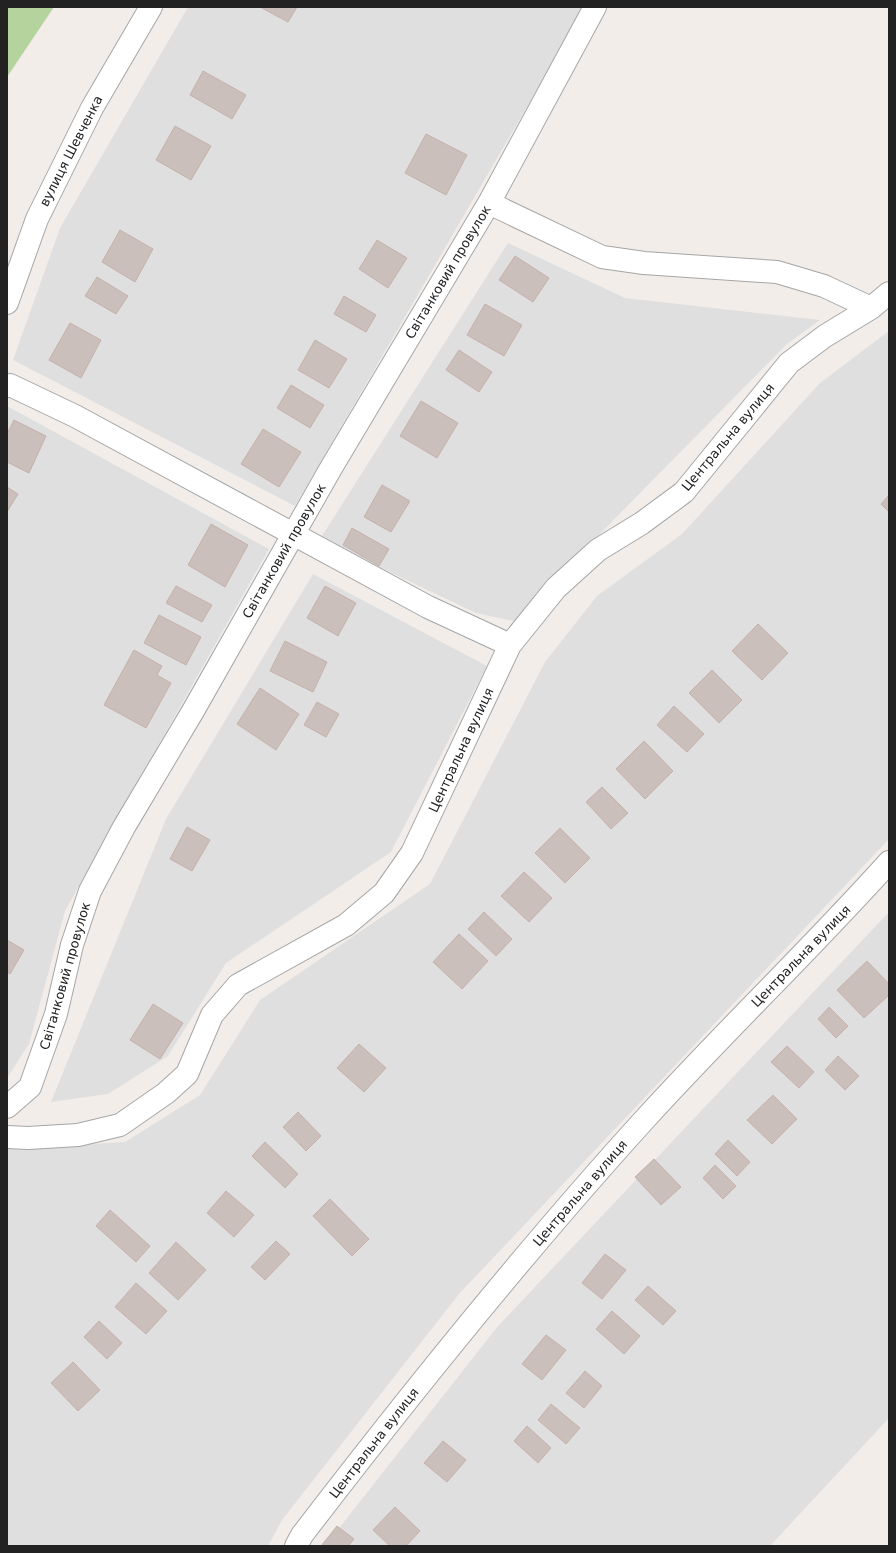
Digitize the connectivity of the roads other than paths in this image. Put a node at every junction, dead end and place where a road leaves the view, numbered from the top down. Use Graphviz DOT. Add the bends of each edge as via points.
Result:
graph roads {
  1 [pos="151,7"];
  2 [pos="595,7"];
  3 [pos="489,203"];
  4 [pos="889,293"];
  5 [pos="7,303"];
  6 [pos="871,308"];
  7 [pos="7,386"];
  8 [pos="293,534"];
  9 [pos="510,645"];
  10 [pos="889,862"];
  11 [pos="7,1107"];
  12 [pos="7,1137"];
  13 [pos="296,1546"];
  1 -- 5 [label="street, вулиця Шевченка" via="92,108 37,218"];
  2 -- 3 [label="street, Світанковий провулок"];
  3 -- 6 [label="street" via="602,257 644,263 777,272 824,286"];
  3 -- 8 [label="street, Світанковий провулок"];
  4 -- 6 [label="street, Центральна вулиця"];
  6 -- 9 [label="street, Центральна вулиця" via="825,336 790,364 684,492 642,523 598,550 556,588"];
  7 -- 8 [label="street" via="10,385 76,416"];
  8 -- 9 [label="street" via="428,607"];
  8 -- 11 [label="street, Світанковий провулок" via="194,711 124,827 90,891 72,944 56,1014 30,1087"];
  9 -- 12 [label="street, Центральна вулиця" via="412,853 384,893 346,925 238,985 212,1015 187,1074 166,1093 120,1125 78,1135"];
  10 -- 13 [label="street, Центральна вулиця" via="645,1119 479,1310 374,1441"];
}
